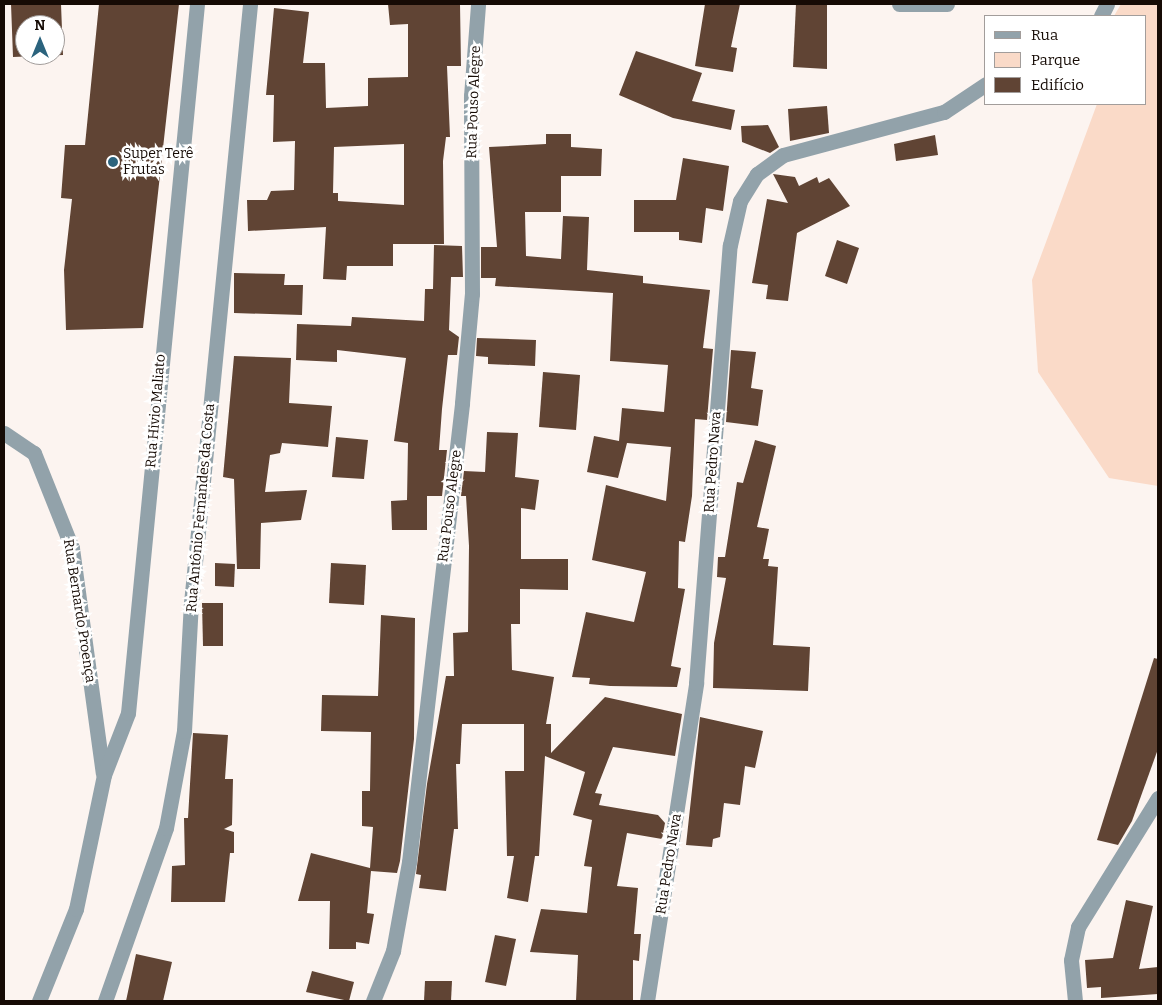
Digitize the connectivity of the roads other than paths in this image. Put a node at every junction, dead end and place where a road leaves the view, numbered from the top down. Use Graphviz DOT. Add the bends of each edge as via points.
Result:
graph roads {
  1 [pos="197,4"];
  2 [pos="250,4"];
  3 [pos="478,4"];
  4 [pos="899,4"];
  5 [pos="947,4"];
  6 [pos="984,85"];
  7 [pos="4,433"];
  8 [pos="104,775"];
  9 [pos="1158,798"];
  10 [pos="39,1001"];
  11 [pos="105,1001"];
  12 [pos="373,1001"];
  13 [pos="647,1001"];
  14 [pos="1075,1001"];
  1 -- 8 [label="street, Rua Hivio Maliato" via="128,713"];
  2 -- 11 [label="street, Rua Antônio Fernandes da Costa" via="191,602 184,731 166,828"];
  3 -- 12 [label="street, Rua Pouso Alegre" via="472,96 472,294 462,403 410,862 393,951"];
  4 -- 5 [label="street"];
  6 -- 13 [label="street, Rua Pedro Nava" via="944,112 784,155 757,174 740,201 730,245 696,683"];
  7 -- 8 [label="street, Rua Bernardo Proença" via="34,453 72,548"];
  8 -- 10 [label="street, Rua Hivio Maliato" via="76,909"];
  9 -- 14 [label="street" via="1078,927 1071,960"];
}
